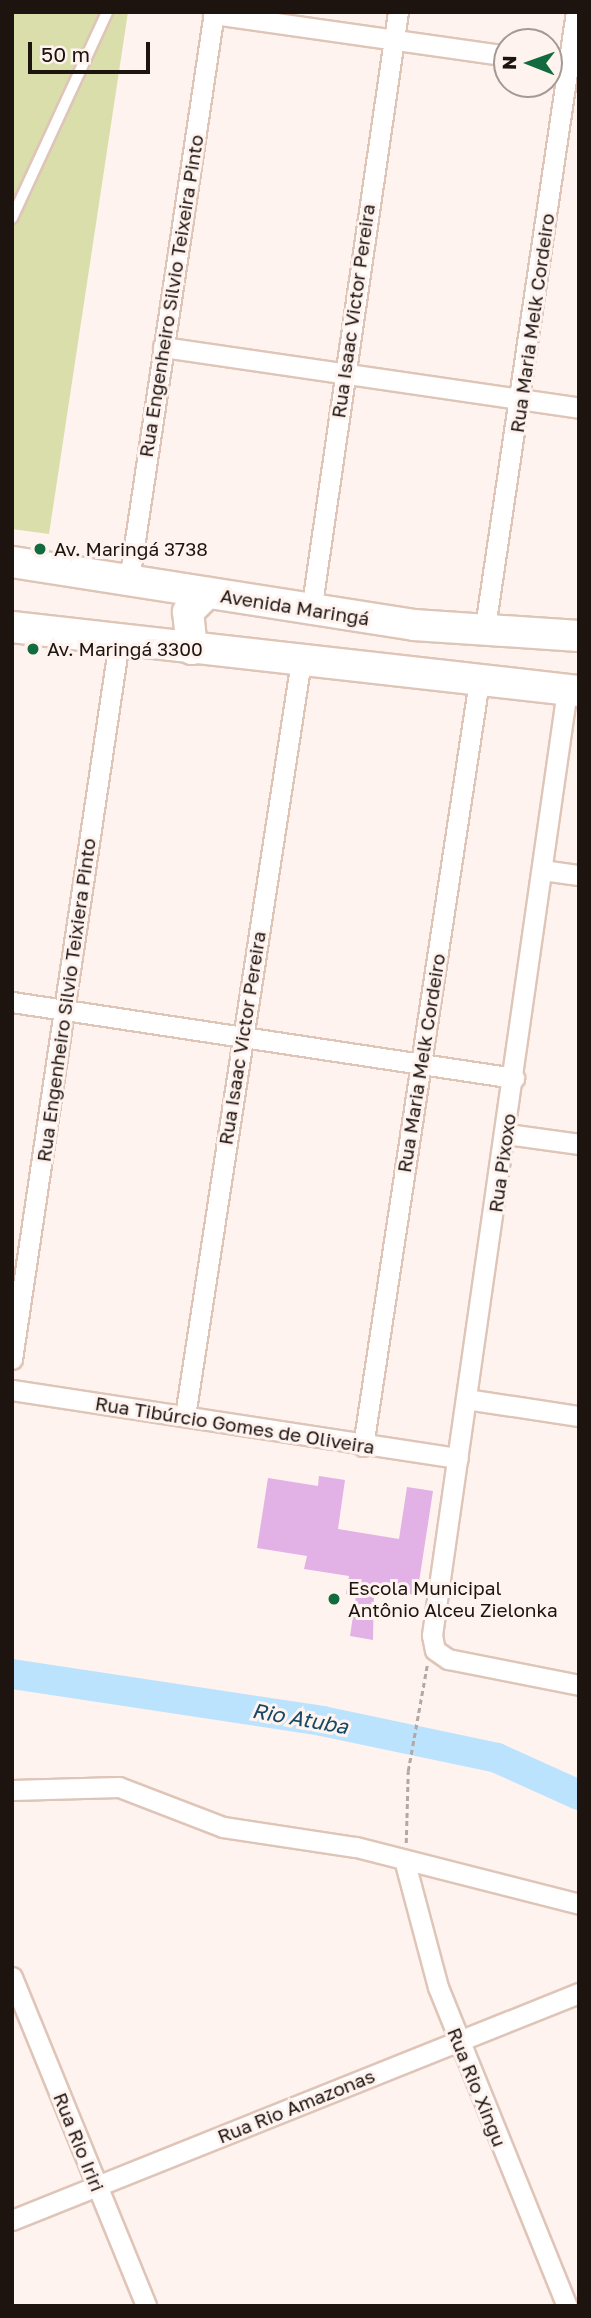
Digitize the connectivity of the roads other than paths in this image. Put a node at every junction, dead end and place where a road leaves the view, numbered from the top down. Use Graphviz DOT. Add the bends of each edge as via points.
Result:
graph roads {
  1 [pos="107,12"];
  2 [pos="398,12"];
  3 [pos="576,12"];
  4 [pos="214,13"];
  5 [pos="394,38"];
  6 [pos="493,54"];
  7 [pos="565,65"];
  8 [pos="12,218"];
  9 [pos="163,347"];
  10 [pos="344,373"];
  11 [pos="522,400"];
  12 [pos="579,408"];
  13 [pos="12,562"];
  14 [pos="129,580"];
  15 [pos="206,593"];
  16 [pos="311,611"];
  17 [pos="414,625"];
  18 [pos="12,627"];
  19 [pos="484,634"];
  20 [pos="579,636"];
  21 [pos="119,641"];
  22 [pos="192,649"];
  23 [pos="300,661"];
  24 [pos="407,672"];
  25 [pos="479,681"];
  26 [pos="573,691"];
  27 [pos="542,870"];
  28 [pos="579,875"];
  29 [pos="12,1002"];
  30 [pos="65,1012"];
  31 [pos="242,1038"];
  32 [pos="420,1067"];
  33 [pos="514,1078"];
  34 [pos="507,1134"];
  35 [pos="579,1144"];
  36 [pos="12,1359"];
  37 [pos="12,1390"];
  38 [pos="466,1399"];
  39 [pos="185,1416"];
  40 [pos="579,1416"];
  41 [pos="363,1446"];
  42 [pos="458,1458"];
  43 [pos="579,1685"];
  44 [pos="12,1790"];
  45 [pos="405,1863"];
  46 [pos="579,1904"];
  47 [pos="12,1978"];
  48 [pos="579,1993"];
  49 [pos="458,2042"];
  50 [pos="97,2186"];
  51 [pos="12,2220"];
  52 [pos="568,2303"];
  53 [pos="146,2306"];
  1 -- 8 [label="lane"];
  2 -- 5 [label="street, Rua Isaac Victor Pereira"];
  3 -- 7 [label="street, Rua Maria Melk Cordeiro"];
  4 -- 5 [label="street"];
  4 -- 9 [label="street, Rua Engenheiro Silvio Teixeira Pinto"];
  5 -- 6 [label="street"];
  5 -- 10 [label="street, Rua Isaac Victor Pereira"];
  7 -- 11 [label="street, Rua Maria Melk Cordeiro"];
  9 -- 10 [label="street"];
  9 -- 14 [label="street, Rua Engenheiro Silvio Teixeira Pinto"];
  10 -- 11 [label="street"];
  10 -- 16 [label="street, Rua Isaac Victor Pereira"];
  11 -- 12 [label="street"];
  11 -- 19 [label="street, Rua Maria Melk Cordeiro"];
  13 -- 14 [label="main road, Avenida Maringá"];
  14 -- 15 [label="main road, Avenida Maringá"];
  15 -- 16 [label="main road, Avenida Maringá"];
  15 -- 22 [label="main road" via="188,612"];
  16 -- 17 [label="main road, Avenida Maringá"];
  17 -- 19 [label="main road, Avenida Maringá"];
  17 -- 24 [label="main road" via="426,648"];
  18 -- 21 [label="main road"];
  19 -- 20 [label="main road, Avenida Maringá"];
  21 -- 22 [label="main road"];
  21 -- 30 [label="street, Rua Engenheiro Silvio Teixiera Pinto"];
  22 -- 23 [label="main road"];
  23 -- 24 [label="main road"];
  23 -- 31 [label="street, Rua Isaac Victor Pereira"];
  24 -- 25 [label="main road"];
  25 -- 26 [label="main road"];
  25 -- 32 [label="street, Rua Maria Melk Cordeiro"];
  26 -- 27 [label="street, Rua Pixoxo"];
  27 -- 28 [label="street"];
  27 -- 33 [label="street, Rua Pixoxo"];
  29 -- 30 [label="street"];
  30 -- 31 [label="street"];
  30 -- 36 [label="street, Rua Engenheiro Silvio Teixiera Pinto"];
  31 -- 32 [label="street"];
  31 -- 39 [label="street, Rua Isaac Victor Pereira"];
  32 -- 33 [label="street"];
  32 -- 41 [label="street, Rua Maria Melk Cordeiro"];
  33 -- 34 [label="street, Rua Pixoxo"];
  34 -- 35 [label="street"];
  34 -- 38 [label="street, Rua Pixoxo"];
  37 -- 39 [label="street, Rua Tibúrcio Gomes de Oliveira"];
  38 -- 40 [label="street"];
  38 -- 42 [label="street, Rua Pixoxo"];
  39 -- 41 [label="street, Rua Tibúrcio Gomes de Oliveira"];
  41 -- 42 [label="street, Rua Tibúrcio Gomes de Oliveira"];
  42 -- 43 [label="street, Rua Pixoxo" via="432,1636 435,1650 448,1659"];
  44 -- 45 [label="street" via="119,1787 223,1827 335,1843"];
  45 -- 46 [label="street"];
  45 -- 49 [label="street, Rua Rio Xingu"];
  47 -- 50 [label="street, Rua Rio Iriri"];
  48 -- 49 [label="street, Rua Rio Amazonas"];
  49 -- 50 [label="street, Rua Rio Amazonas"];
  49 -- 52 [label="street, Rua Rio Xingu"];
  50 -- 51 [label="street, Rua Rio Amazonas"];
  50 -- 53 [label="street, Rua Rio Iriri"];
}
